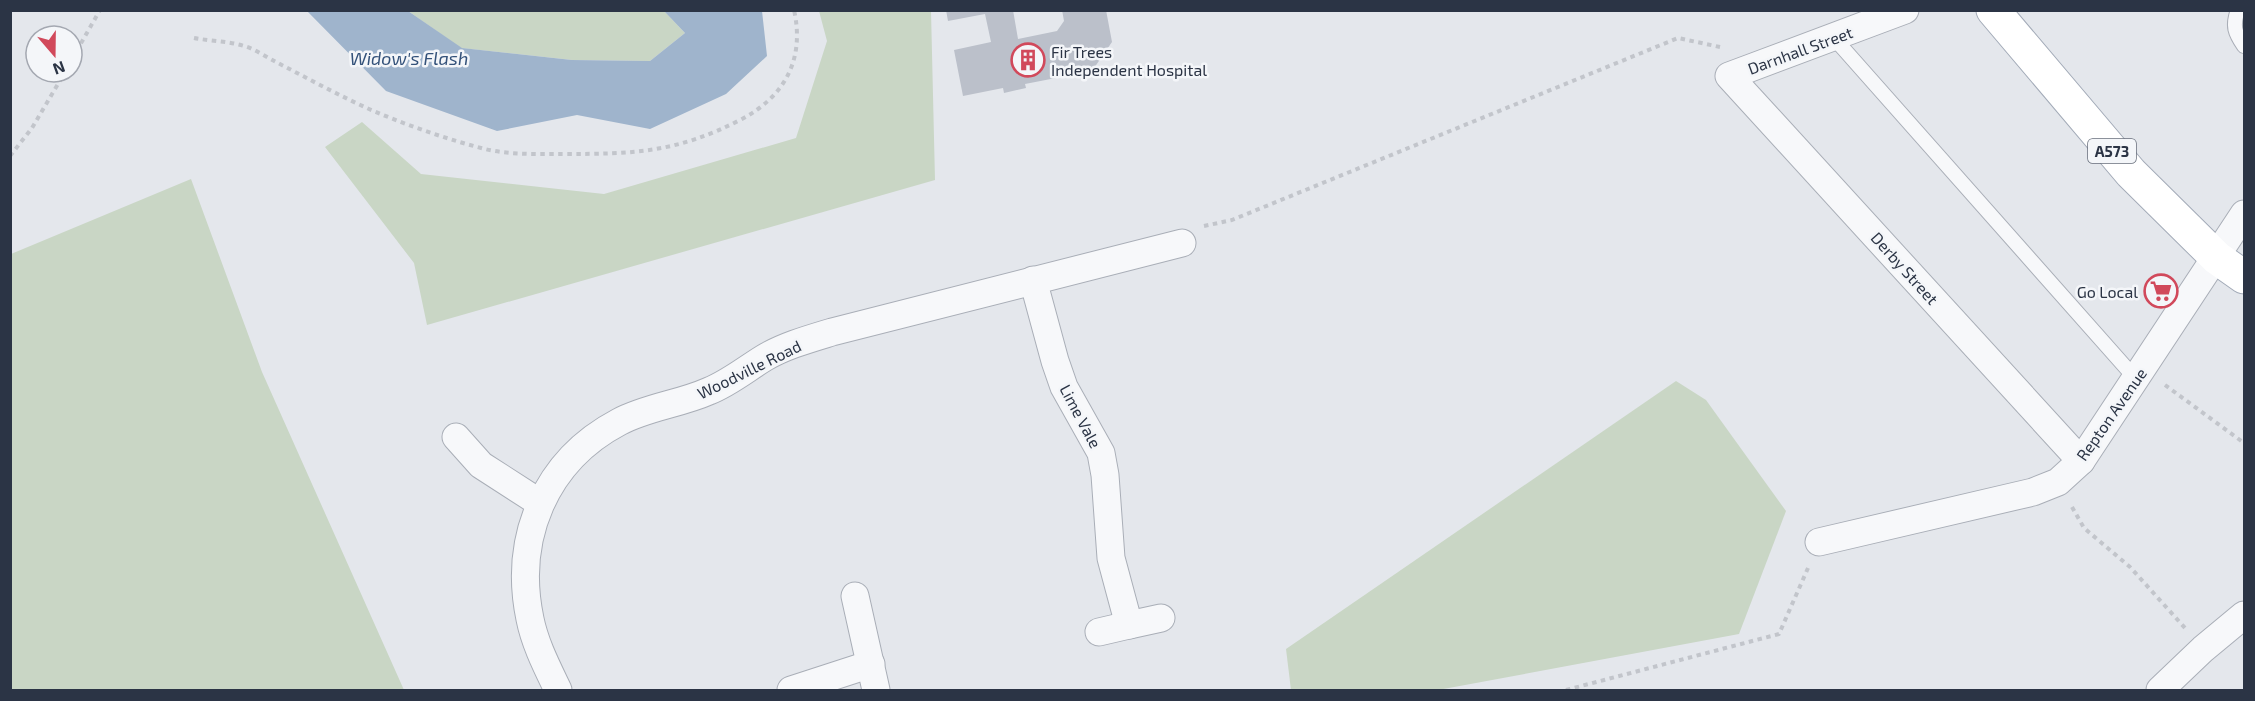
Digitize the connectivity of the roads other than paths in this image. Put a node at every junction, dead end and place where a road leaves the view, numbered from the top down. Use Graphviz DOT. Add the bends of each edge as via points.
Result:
graph roads {
  1 [pos="1905,10"];
  2 [pos="1993,10"];
  3 [pos="2238,10"];
  4 [pos="1834,38"];
  5 [pos="2244,46"];
  6 [pos="1729,76"];
  7 [pos="2244,214"];
  8 [pos="1182,243"];
  9 [pos="2217,258"];
  10 [pos="2244,277"];
  11 [pos="1033,280"];
  12 [pos="2139,374"];
  13 [pos="456,437"];
  14 [pos="2081,460"];
  15 [pos="540,503"];
  16 [pos="1819,542"];
  17 [pos="855,596"];
  18 [pos="2244,615"];
  19 [pos="1161,618"];
  20 [pos="1129,625"];
  21 [pos="1100,632"];
  22 [pos="871,664"];
  23 [pos="558,690"];
  24 [pos="791,690"];
  25 [pos="876,690"];
  26 [pos="2160,690"];
  1 -- 4 [label="street, Darnhall Street"];
  2 -- 9 [label="main road, A573" via="2131,173"];
  3 -- 5 [label="lane" via="2233,24"];
  4 -- 6 [label="street, Darnhall Street"];
  4 -- 12 [label="lane"];
  6 -- 14 [label="street, Derby Street"];
  7 -- 9 [label="street, Repton Avenue"];
  8 -- 11 [label="street, Woodville Road"];
  9 -- 10 [label="main road, A573"];
  9 -- 12 [label="street, Repton Avenue"];
  11 -- 15 [label="street, Woodville Road" via="805,341 766,357 708,392 641,412 581,448"];
  11 -- 20 [label="street, Lime Vale" via="1064,387 1101,453 1111,558"];
  12 -- 14 [label="street, Repton Avenue"];
  13 -- 15 [label="street" via="481,465"];
  14 -- 16 [label="street, Repton Avenue" via="2058,482 2033,492"];
  15 -- 23 [label="street, Woodville Road" via="527,548 526,596 537,642"];
  17 -- 22 [label="street"];
  18 -- 26 [label="street"];
  19 -- 20 [label="street"];
  20 -- 21 [label="street"];
  22 -- 24 [label="street"];
  22 -- 25 [label="street"];
}
